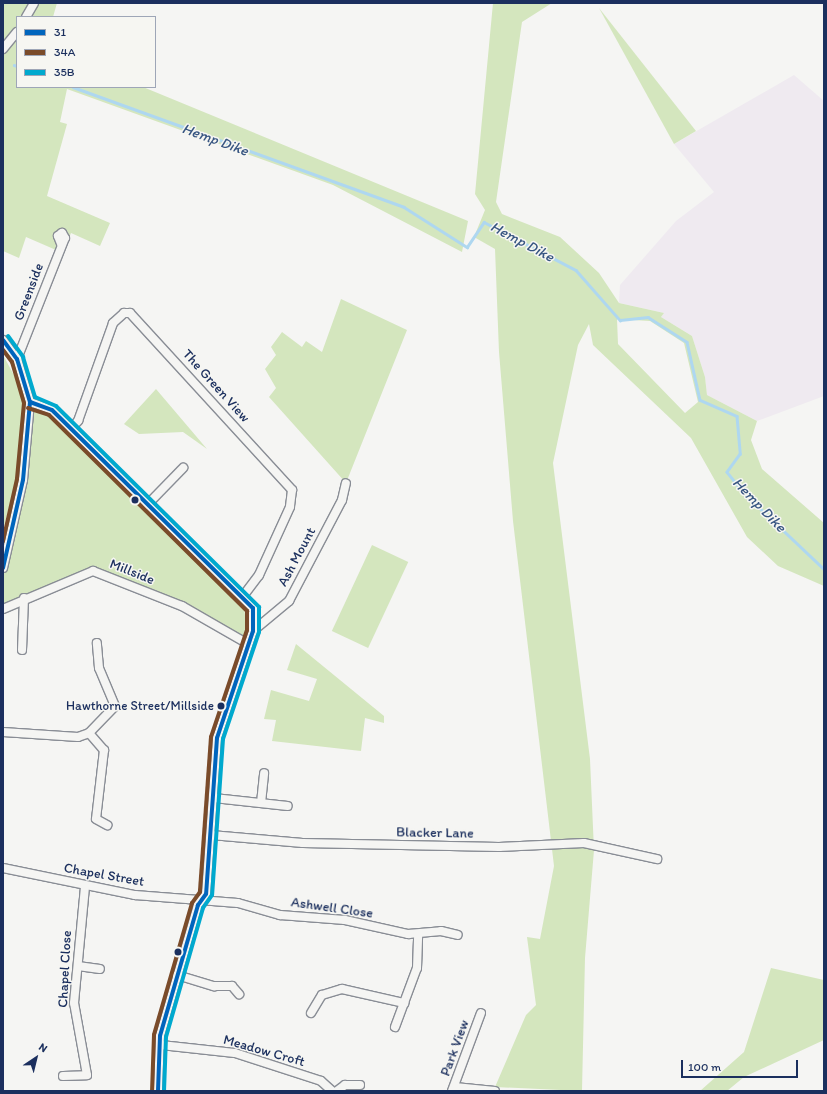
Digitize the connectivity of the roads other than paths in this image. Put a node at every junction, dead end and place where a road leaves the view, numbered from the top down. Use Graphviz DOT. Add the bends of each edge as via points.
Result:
graph roads {
  1 [pos="34,3"];
  2 [pos="27,16"];
  3 [pos="16,33"];
  4 [pos="3,49"];
  5 [pos="61,244"];
  6 [pos="3,340"];
  7 [pos="17,359"];
  8 [pos="30,402"];
  9 [pos="71,430"];
  10 [pos="183,468"];
  11 [pos="346,483"];
  12 [pos="147,505"];
  13 [pos="4,550"];
  14 [pos="3,568"];
  15 [pos="243,596"];
  16 [pos="24,598"];
  17 [pos="3,609"];
  18 [pos="253,631"];
  19 [pos="97,642"];
  20 [pos="248,644"];
  21 [pos="22,650"];
  22 [pos="3,732"];
  23 [pos="89,733"];
  24 [pos="264,773"];
  25 [pos="214,798"];
  26 [pos="261,803"];
  27 [pos="288,806"];
  28 [pos="107,825"];
  29 [pos="211,835"];
  30 [pos="657,860"];
  31 [pos="3,868"];
  32 [pos="85,887"];
  33 [pos="202,900"];
  34 [pos="418,934"];
  35 [pos="458,936"];
  36 [pos="78,966"];
  37 [pos="100,969"];
  38 [pos="177,975"];
  39 [pos="239,994"];
  40 [pos="404,1003"];
  41 [pos="310,1013"];
  42 [pos="481,1013"];
  43 [pos="395,1027"];
  44 [pos="161,1045"];
  45 [pos="63,1076"];
  46 [pos="360,1085"];
  47 [pos="453,1089"];
  48 [pos="158,1091"];
  49 [pos="332,1091"];
  50 [pos="337,1091"];
  51 [pos="495,1091"];
  1 -- 2 [label="street"];
  3 -- 4 [label="street"];
  5 -- 7 [label="street, Greenside"];
  6 -- 7 [label="street"];
  7 -- 8 [label="street"];
  8 -- 9 [label="street" via="47,406"];
  8 -- 13 [label="street" via="23,480"];
  9 -- 12 [label="street"];
  9 -- 15 [label="street, The Green View" via="113,323 124,313 130,313 292,490 290,507 259,575"];
  10 -- 12 [label="street"];
  11 -- 18 [label="street, Ash Mount" via="342,500 289,601"];
  12 -- 15 [label="street"];
  13 -- 14 [label="street"];
  15 -- 18 [label="street" via="252,608"];
  16 -- 17 [label="street, Millside"];
  16 -- 20 [label="street, Millside" via="93,572 182,606"];
  16 -- 21 [label="street"];
  18 -- 20 [label="street"];
  19 -- 23 [label="street" via="99,668 115,706"];
  20 -- 25 [label="street" via="217,738"];
  22 -- 23 [label="street" via="78,737"];
  23 -- 28 [label="street" via="104,750 96,819"];
  24 -- 26 [label="street"];
  25 -- 26 [label="street"];
  25 -- 29 [label="street"];
  26 -- 27 [label="street"];
  29 -- 30 [label="street, Blacker Lane" via="295,843 499,847 572,842"];
  29 -- 33 [label="street"];
  31 -- 32 [label="street, Chapel Street"];
  32 -- 33 [label="street, Chapel Street"];
  32 -- 36 [label="street, Chapel Close"];
  33 -- 34 [label="street, Ashwell Close" via="238,902 280,914 345,920"];
  33 -- 38 [label="street"];
  34 -- 35 [label="street, Ashwell Close" via="441,931"];
  34 -- 40 [label="street" via="417,968"];
  36 -- 37 [label="street"];
  36 -- 45 [label="street, Chapel Close" via="74,1003 87,1075"];
  38 -- 39 [label="street" via="214,986 232,986"];
  38 -- 44 [label="street" via="160,1036"];
  40 -- 41 [label="street" via="342,988 322,995"];
  40 -- 43 [label="street"];
  42 -- 47 [label="street, Park View"];
  44 -- 48 [label="street"];
  44 -- 49 [label="street, Meadow Croft" via="235,1054 321,1081"];
  46 -- 50 [label="street" via="345,1085"];
  47 -- 51 [label="street"];
}
